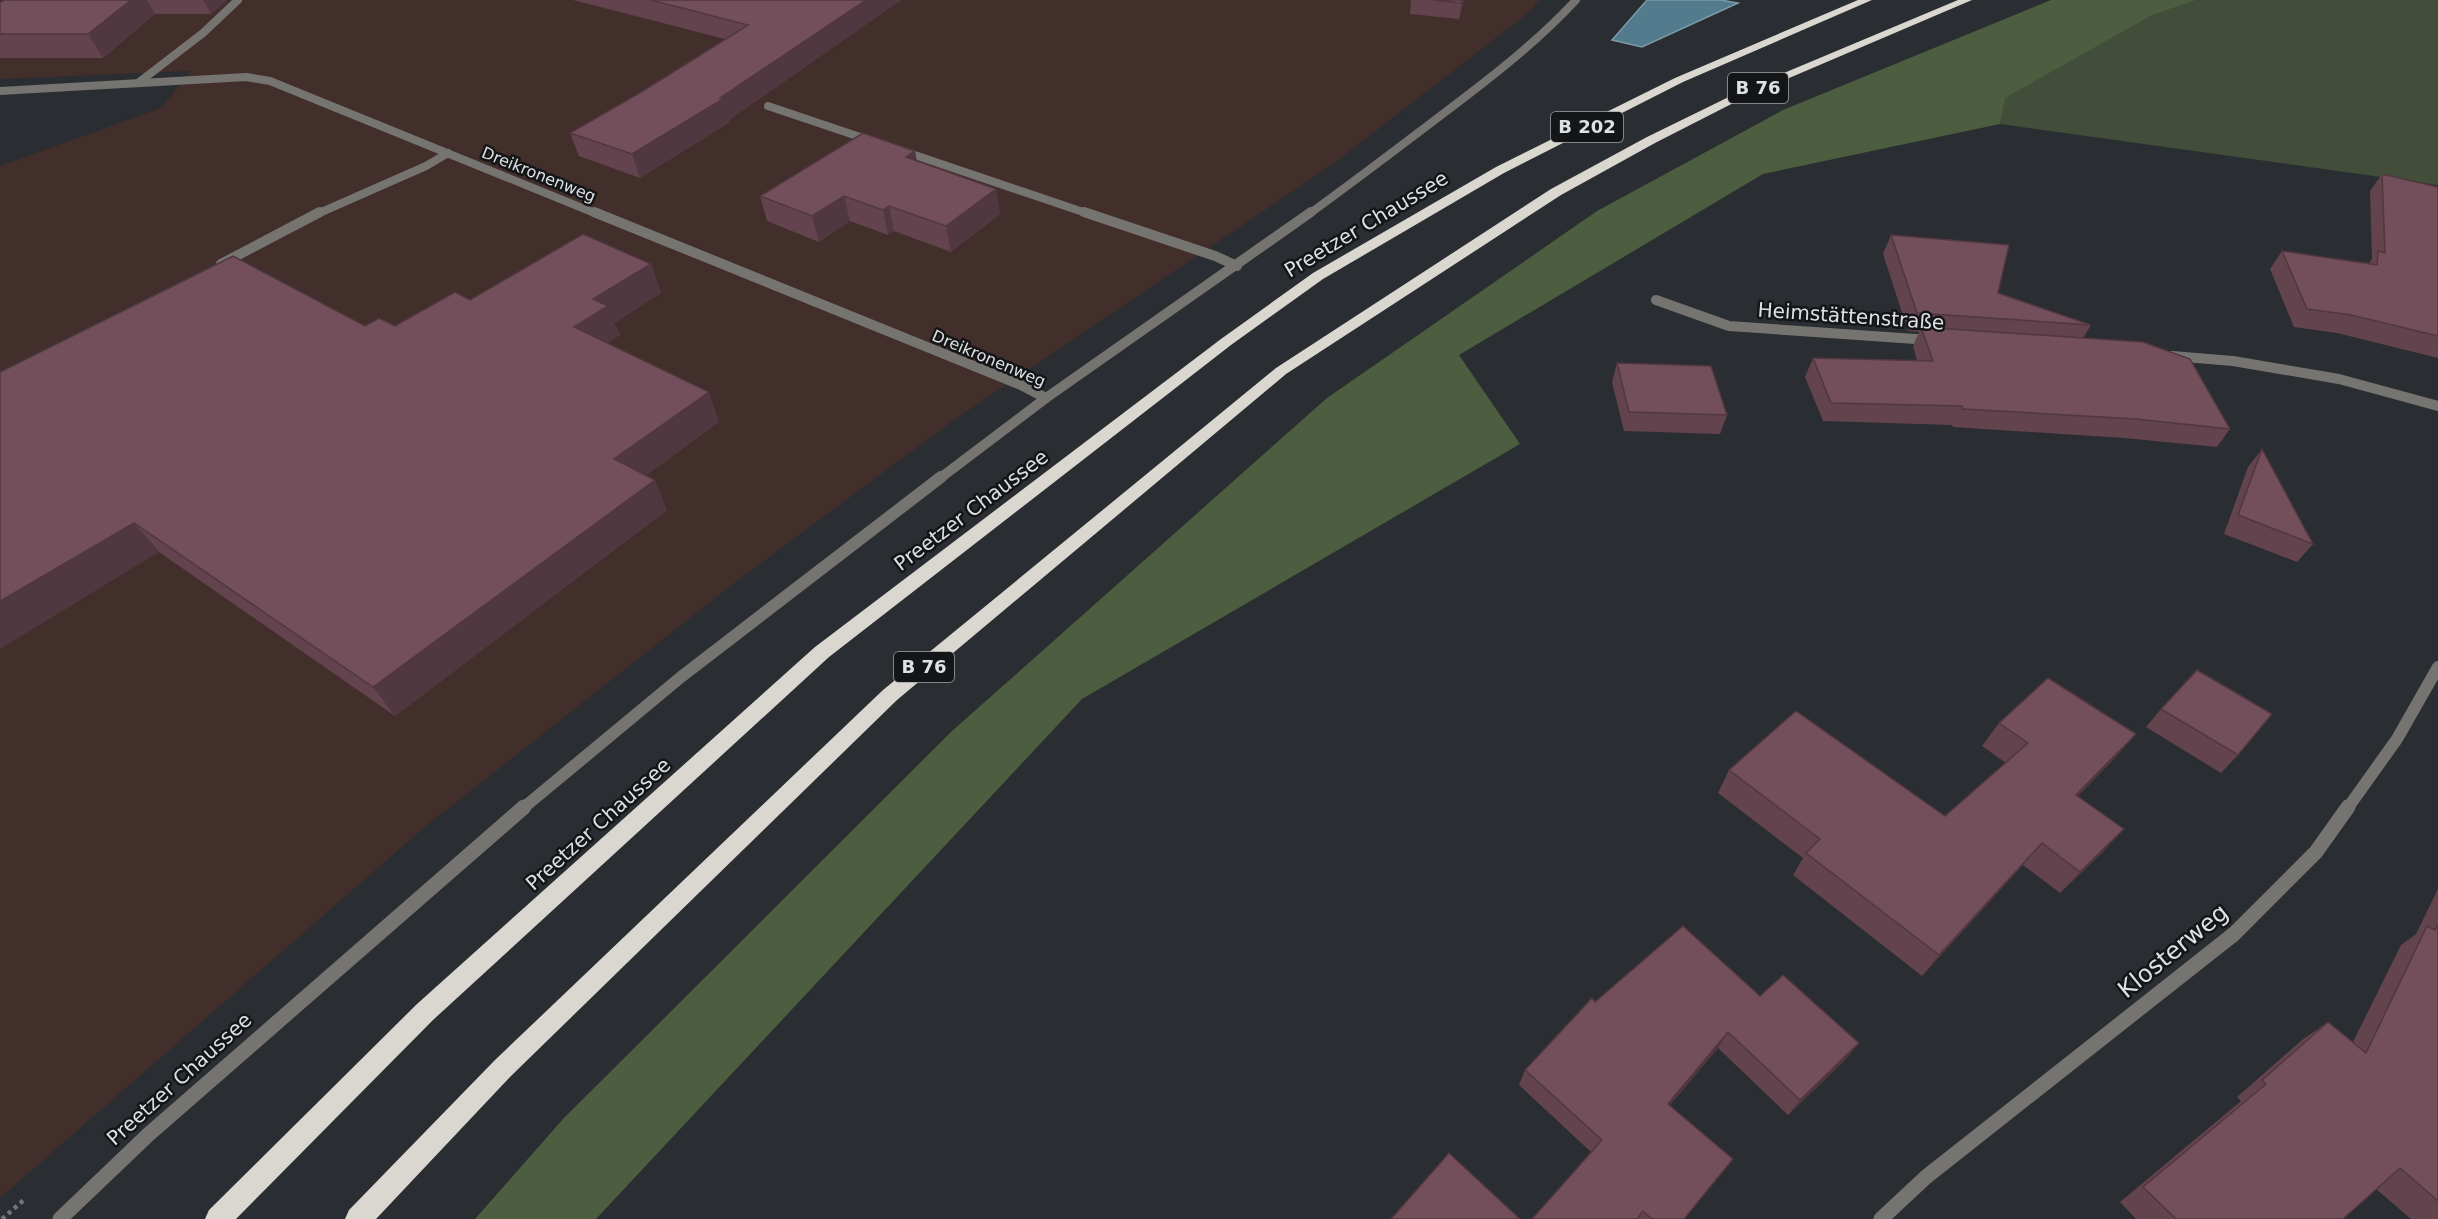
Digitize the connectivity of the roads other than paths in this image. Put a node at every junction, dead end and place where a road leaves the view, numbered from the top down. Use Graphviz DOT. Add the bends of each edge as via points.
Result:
graph roads {
  1 [pos="238,0"];
  2 [pos="1576,0"];
  3 [pos="1868,0"];
  4 [pos="1967,0"];
  5 [pos="138,83"];
  6 [pos="0,91"];
  7 [pos="768,106"];
  8 [pos="880,144"];
  9 [pos="891,147"];
  10 [pos="448,153"];
  11 [pos="1237,266"];
  12 [pos="208,271"];
  13 [pos="1656,300"];
  14 [pos="1940,341"];
  15 [pos="2163,356"];
  16 [pos="1046,398"];
  17 [pos="2438,406"];
  18 [pos="2438,667"];
  19 [pos="60,1219"];
  20 [pos="218,1219"];
  21 [pos="358,1219"];
  22 [pos="1881,1219"];
  1 -- 5 [label="street" via="203,33"];
  2 -- 11 [label="street, Preetzer Chaussee" via="1481,85"];
  3 -- 20 [label="highway, Preetzer Chaussee / B 202" via="1679,80 1521,160 1318,276 1226,342 822,652 425,1012"];
  4 -- 21 [label="highway, B 76" via="1745,93 1651,140 1556,192 1281,371 890,695 503,1068"];
  5 -- 6 [label="street, Dreikronenweg"];
  5 -- 10 [label="street, Dreikronenweg" via="246,77 270,81"];
  7 -- 8 [label="street"];
  9 -- 11 [label="street"];
  10 -- 12 [label="street" via="320,212"];
  10 -- 16 [label="street, Dreikronenweg"];
  11 -- 16 [label="street, Preetzer Chaussee"];
  13 -- 14 [label="street, Heimstättenstraße" via="1729,326"];
  15 -- 17 [label="street" via="2233,361 2339,379"];
  16 -- 19 [label="street, Preetzer Chaussee" via="690,669 481,843 158,1126"];
  18 -- 22 [label="street, Klosterweg" via="2397,740 2316,852 2242,926 1926,1177"];
}
